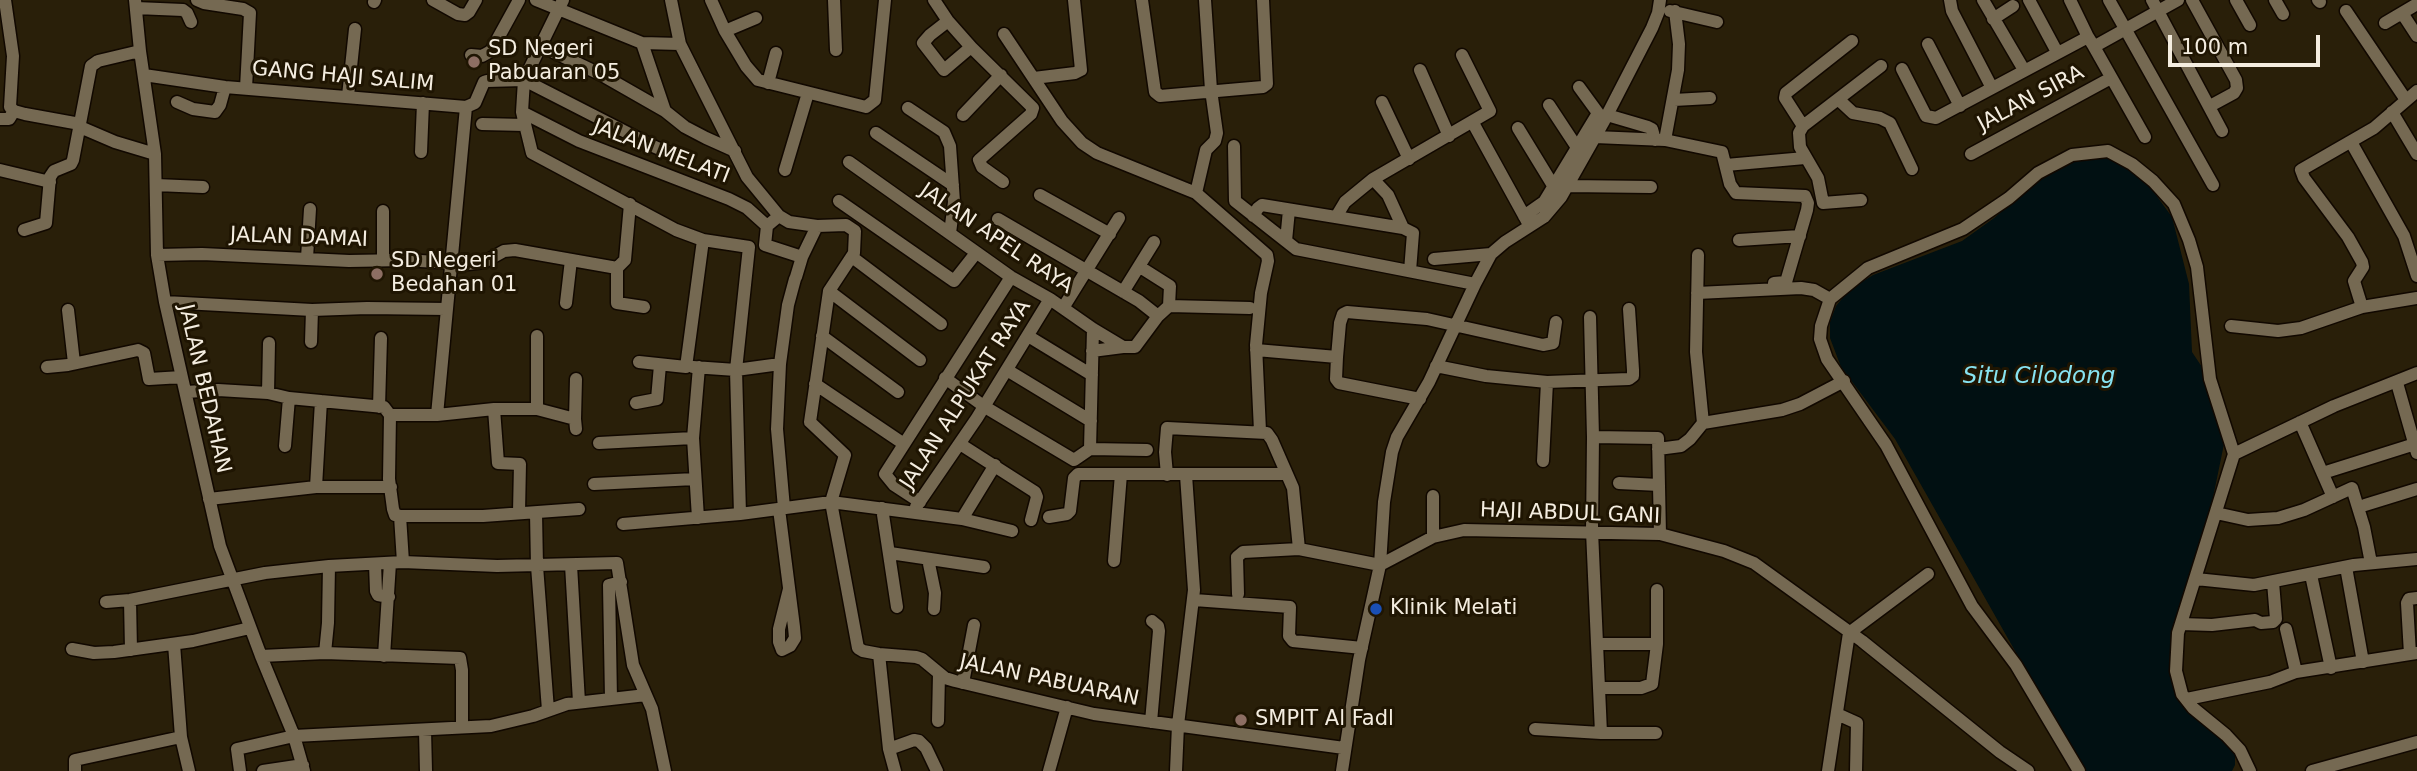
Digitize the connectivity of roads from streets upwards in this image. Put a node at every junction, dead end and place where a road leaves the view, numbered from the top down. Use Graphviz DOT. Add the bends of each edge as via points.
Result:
graph roads {
  1 [pos="5,0"];
  2 [pos="197,0"];
  3 [pos="433,0"];
  4 [pos="476,0"];
  5 [pos="519,0"];
  6 [pos="536,0"];
  7 [pos="671,0"];
  8 [pos="711,0"];
  9 [pos="834,0"];
  10 [pos="886,0"];
  11 [pos="1074,0"];
  12 [pos="1142,0"];
  13 [pos="1205,0"];
  14 [pos="1263,0"];
  15 [pos="1950,0"];
  16 [pos="2029,0"];
  17 [pos="2070,0"];
  18 [pos="2109,0"];
  19 [pos="2178,0"];
  20 [pos="2192,0"];
  21 [pos="2236,0"];
  22 [pos="2275,0"];
  23 [pos="935,2"];
  24 [pos="1660,2"];
  25 [pos="136,4"];
  26 [pos="2417,4"];
  27 [pos="562,5"];
  28 [pos="2155,6"];
  29 [pos="1997,8"];
  30 [pos="1675,11"];
  31 [pos="2346,11"];
  32 [pos="2402,13"];
  33 [pos="2283,15"];
  34 [pos="757,18"];
  35 [pos="948,21"];
  36 [pos="191,22"];
  37 [pos="1717,22"];
  38 [pos="2385,23"];
  39 [pos="2250,25"];
  40 [pos="355,29"];
  41 [pos="2125,30"];
  42 [pos="725,32"];
  43 [pos="1004,34"];
  44 [pos="2417,36"];
  45 [pos="1852,41"];
  46 [pos="2091,41"];
  47 [pos="642,43"];
  48 [pos="680,44"];
  49 [pos="1928,44"];
  50 [pos="541,46"];
  51 [pos="971,47"];
  52 [pos="836,50"];
  53 [pos="140,51"];
  54 [pos="2057,52"];
  55 [pos="776,53"];
  56 [pos="471,55"];
  57 [pos="1462,55"];
  58 [pos="1881,66"];
  59 [pos="1902,69"];
  60 [pos="2024,69"];
  61 [pos="1420,70"];
  62 [pos="144,75"];
  63 [pos="1001,75"];
  64 [pos="1034,78"];
  65 [pos="2111,78"];
  66 [pos="524,79"];
  67 [pos="768,83"];
  68 [pos="225,87"];
  69 [pos="1579,87"];
  70 [pos="246,89"];
  71 [pos="1992,89"];
  72 [pos="1211,90"];
  73 [pos="2417,91"];
  74 [pos="808,93"];
  75 [pos="348,96"];
  76 [pos="1710,98"];
  77 [pos="1674,100"];
  78 [pos="1839,100"];
  79 [pos="2406,100"];
  80 [pos="177,102"];
  81 [pos="1382,102"];
  82 [pos="423,103"];
  83 [pos="1549,105"];
  84 [pos="1960,106"];
  85 [pos="2210,106"];
  86 [pos="466,107"];
  87 [pos="908,108"];
  88 [pos="14,111"];
  89 [pos="665,111"];
  90 [pos="2392,112"];
  91 [pos="963,115"];
  92 [pos="1607,115"];
  93 [pos="0,119"];
  94 [pos="523,119"];
  95 [pos="1473,122"];
  96 [pos="482,124"];
  97 [pos="80,126"];
  98 [pos="1803,126"];
  99 [pos="1518,128"];
  100 [pos="2222,131"];
  101 [pos="876,133"];
  102 [pos="1449,136"];
  103 [pos="1595,137"];
  104 [pos="2145,137"];
  105 [pos="1660,140"];
  106 [pos="2351,142"];
  107 [pos="1234,146"];
  108 [pos="1576,146"];
  109 [pos="735,151"];
  110 [pos="421,152"];
  111 [pos="155,154"];
  112 [pos="1970,154"];
  113 [pos="2417,154"];
  114 [pos="1805,158"];
  115 [pos="1409,159"];
  116 [pos="687,160"];
  117 [pos="849,162"];
  118 [pos="1726,164"];
  119 [pos="1912,169"];
  120 [pos="0,170"];
  121 [pos="785,170"];
  122 [pos="1373,179"];
  123 [pos="50,182"];
  124 [pos="1003,182"];
  125 [pos="156,185"];
  126 [pos="953,185"];
  127 [pos="2214,185"];
  128 [pos="1560,186"];
  129 [pos="203,187"];
  130 [pos="1651,187"];
  131 [pos="1196,193"];
  132 [pos="1040,195"];
  133 [pos="1861,200"];
  134 [pos="839,201"];
  135 [pos="630,204"];
  136 [pos="310,209"];
  137 [pos="1289,210"];
  138 [pos="383,211"];
  139 [pos="779,216"];
  140 [pos="1253,216"];
  141 [pos="863,217"];
  142 [pos="1336,217"];
  143 [pos="1119,218"];
  144 [pos="998,219"];
  145 [pos="1527,221"];
  146 [pos="768,226"];
  147 [pos="817,226"];
  148 [pos="844,227"];
  149 [pos="1403,228"];
  150 [pos="24,230"];
  151 [pos="950,233"];
  152 [pos="1110,234"];
  153 [pos="1800,236"];
  154 [pos="703,240"];
  155 [pos="1739,240"];
  156 [pos="1286,241"];
  157 [pos="1154,242"];
  158 [pos="976,253"];
  159 [pos="1491,254"];
  160 [pos="1698,255"];
  161 [pos="157,256"];
  162 [pos="802,257"];
  163 [pos="852,257"];
  164 [pos="307,258"];
  165 [pos="1434,259"];
  166 [pos="383,260"];
  167 [pos="571,260"];
  168 [pos="450,262"];
  169 [pos="1140,267"];
  170 [pos="617,268"];
  171 [pos="1410,271"];
  172 [pos="1085,272"];
  173 [pos="2417,276"];
  174 [pos="1011,277"];
  175 [pos="1475,284"];
  176 [pos="1749,284"];
  177 [pos="830,291"];
  178 [pos="1123,292"];
  179 [pos="1697,293"];
  180 [pos="2417,298"];
  181 [pos="1050,299"];
  182 [pos="1830,299"];
  183 [pos="165,302"];
  184 [pos="566,303"];
  185 [pos="1168,306"];
  186 [pos="644,307"];
  187 [pos="1250,307"];
  188 [pos="2362,307"];
  189 [pos="1063,308"];
  190 [pos="446,309"];
  191 [pos="1629,309"];
  192 [pos="68,310"];
  193 [pos="312,310"];
  194 [pos="1158,316"];
  195 [pos="1590,317"];
  196 [pos="1556,322"];
  197 [pos="941,324"];
  198 [pos="1457,325"];
  199 [pos="2231,326"];
  200 [pos="1093,329"];
  201 [pos="537,336"];
  202 [pos="822,336"];
  203 [pos="1028,336"];
  204 [pos="381,338"];
  205 [pos="311,342"];
  206 [pos="269,343"];
  207 [pos="1123,346"];
  208 [pos="1256,350"];
  209 [pos="1092,351"];
  210 [pos="1337,357"];
  211 [pos="920,360"];
  212 [pos="639,362"];
  213 [pos="74,363"];
  214 [pos="780,364"];
  215 [pos="660,365"];
  216 [pos="1436,366"];
  217 [pos="47,367"];
  218 [pos="693,367"];
  219 [pos="736,370"];
  220 [pos="1007,370"];
  221 [pos="2417,373"];
  222 [pos="1092,375"];
  223 [pos="182,377"];
  224 [pos="945,378"];
  225 [pos="576,379"];
  226 [pos="1592,381"];
  227 [pos="1844,381"];
  228 [pos="1547,382"];
  229 [pos="2397,383"];
  230 [pos="815,384"];
  231 [pos="898,392"];
  232 [pos="186,393"];
  233 [pos="268,393"];
  234 [pos="289,398"];
  235 [pos="1420,399"];
  236 [pos="321,401"];
  237 [pos="636,403"];
  238 [pos="379,407"];
  239 [pos="985,407"];
  240 [pos="494,409"];
  241 [pos="537,409"];
  242 [pos="390,415"];
  243 [pos="437,415"];
  244 [pos="1091,421"];
  245 [pos="2300,422"];
  246 [pos="1703,423"];
  247 [pos="1260,431"];
  248 [pos="1593,437"];
  249 [pos="693,438"];
  250 [pos="599,443"];
  251 [pos="904,444"];
  252 [pos="960,444"];
  253 [pos="285,446"];
  254 [pos="2416,448"];
  255 [pos="1090,449"];
  256 [pos="1658,449"];
  257 [pos="1147,450"];
  258 [pos="2234,454"];
  259 [pos="1543,461"];
  260 [pos="995,466"];
  261 [pos="2326,472"];
  262 [pos="1121,474"];
  263 [pos="1285,474"];
  264 [pos="1167,475"];
  265 [pos="1186,475"];
  266 [pos="695,479"];
  267 [pos="1619,483"];
  268 [pos="594,484"];
  269 [pos="1659,485"];
  270 [pos="316,487"];
  271 [pos="391,487"];
  272 [pos="2417,489"];
  273 [pos="1433,496"];
  274 [pos="2333,497"];
  275 [pos="209,499"];
  276 [pos="831,502"];
  277 [pos="2365,505"];
  278 [pos="917,507"];
  279 [pos="781,508"];
  280 [pos="882,508"];
  281 [pos="579,509"];
  282 [pos="519,512"];
  283 [pos="536,513"];
  284 [pos="2216,513"];
  285 [pos="740,514"];
  286 [pos="400,516"];
  287 [pos="1049,517"];
  288 [pos="698,518"];
  289 [pos="962,519"];
  290 [pos="1031,520"];
  291 [pos="623,524"];
  292 [pos="1012,531"];
  293 [pos="1592,531"];
  294 [pos="1660,534"];
  295 [pos="1433,537"];
  296 [pos="1299,549"];
  297 [pos="890,553"];
  298 [pos="928,559"];
  299 [pos="2417,559"];
  300 [pos="1114,561"];
  301 [pos="396,563"];
  302 [pos="2371,563"];
  303 [pos="375,564"];
  304 [pos="571,565"];
  305 [pos="1380,565"];
  306 [pos="328,566"];
  307 [pos="537,566"];
  308 [pos="984,567"];
  309 [pos="2346,567"];
  310 [pos="1928,574"];
  311 [pos="2311,575"];
  312 [pos="2196,579"];
  313 [pos="232,581"];
  314 [pos="621,582"];
  315 [pos="2273,582"];
  316 [pos="789,589"];
  317 [pos="1657,590"];
  318 [pos="1238,594"];
  319 [pos="389,597"];
  320 [pos="2417,598"];
  321 [pos="130,600"];
  322 [pos="1194,600"];
  323 [pos="106,602"];
  324 [pos="897,607"];
  325 [pos="934,609"];
  326 [pos="1152,621"];
  327 [pos="2181,624"];
  328 [pos="974,625"];
  329 [pos="250,628"];
  330 [pos="2286,629"];
  331 [pos="1849,633"];
  332 [pos="174,644"];
  333 [pos="1597,644"];
  334 [pos="1657,644"];
  335 [pos="72,649"];
  336 [pos="1362,649"];
  337 [pos="131,650"];
  338 [pos="325,653"];
  339 [pos="879,654"];
  340 [pos="2414,654"];
  341 [pos="261,656"];
  342 [pos="384,656"];
  343 [pos="2362,662"];
  344 [pos="2331,668"];
  345 [pos="2296,671"];
  346 [pos="939,674"];
  347 [pos="962,683"];
  348 [pos="1599,688"];
  349 [pos="646,695"];
  350 [pos="611,699"];
  351 [pos="2187,699"];
  352 [pos="579,702"];
  353 [pos="1067,707"];
  354 [pos="548,710"];
  355 [pos="1837,714"];
  356 [pos="938,721"];
  357 [pos="1151,722"];
  358 [pos="1178,725"];
  359 [pos="462,727"];
  360 [pos="1535,729"];
  361 [pos="425,730"];
  362 [pos="1601,733"];
  363 [pos="1656,733"];
  364 [pos="294,736"];
  365 [pos="181,737"];
  366 [pos="2417,742"];
  367 [pos="1344,748"];
  368 [pos="888,749"];
  369 [pos="304,768"];
  370 [pos="75,771"];
  371 [pos="189,771"];
  372 [pos="240,771"];
  373 [pos="263,771"];
  374 [pos="426,771"];
  375 [pos="665,771"];
  376 [pos="895,771"];
  377 [pos="937,771"];
  378 [pos="1049,771"];
  379 [pos="1175,771"];
  380 [pos="1342,771"];
  381 [pos="1828,771"];
  382 [pos="1856,771"];
  383 [pos="2028,771"];
  384 [pos="2078,771"];
  385 [pos="2250,771"];
  386 [pos="2314,771"];
  1 -- 88 [label="street"];
  2 -- 70 [label="street" via="250,13"];
  3 -- 4 [label="street" via="464,15"];
  5 -- 56 [label="street" via="491,51"];
  6 -- 27 [label="street"];
  7 -- 48 [label="street"];
  8 -- 42 [label="street"];
  9 -- 52 [label="street"];
  10 -- 74 [label="street" via="874,102 866,107"];
  11 -- 64 [label="street" via="1081,70"];
  12 -- 72 [label="street" via="1156,95"];
  13 -- 72 [label="street"];
  14 -- 72 [label="street" via="1267,84"];
  15 -- 71 [label="street"];
  16 -- 54 [label="street"];
  17 -- 46 [label="street"];
  18 -- 41 [label="street"];
  19 -- 28 [label="street"];
  20 -- 85 [label="street" via="2236,80 2234,93"];
  21 -- 39 [label="street"];
  22 -- 33 [label="street"];
  23 -- 35 [label="street"];
  24 -- 30 [label="street"];
  24 -- 92 [label="street"];
  25 -- 36 [label="street" via="183,10"];
  25 -- 53 [label="street, JALAN BEDAHAN"];
  26 -- 32 [label="street"];
  27 -- 47 [label="street"];
  27 -- 50 [label="street"];
  28 -- 41 [label="street"];
  28 -- 85 [label="street"];
  29 -- 60 [label="street"];
  30 -- 37 [label="street"];
  30 -- 77 [label="street" via="1679,44"];
  31 -- 79 [label="street"];
  32 -- 38 [label="street"];
  32 -- 44 [label="street"];
  34 -- 42 [label="street"];
  35 -- 51 [label="street"];
  35 -- 51 [label="street" via="923,44 944,70"];
  40 -- 75 [label="street"];
  41 -- 46 [label="street" via="2097,45"];
  41 -- 127 [label="street"];
  42 -- 67 [label="street" via="746,66 758,80"];
  43 -- 64 [label="street"];
  45 -- 98 [label="street" via="1786,93"];
  46 -- 54 [label="street"];
  46 -- 65 [label="street"];
  47 -- 48 [label="street"];
  47 -- 89 [label="street"];
  48 -- 109 [label="street"];
  49 -- 84 [label="street"];
  50 -- 66 [label="street"];
  50 -- 89 [label="street"];
  51 -- 63 [label="street"];
  53 -- 62 [label="street, JALAN BEDAHAN"];
  53 -- 97 [label="street" via="91,66"];
  54 -- 60 [label="street"];
  55 -- 67 [label="street"];
  57 -- 95 [label="street" via="1491,110"];
  58 -- 78 [label="street"];
  59 -- 84 [label="street" via="1926,117 1936,118"];
  60 -- 71 [label="street"];
  61 -- 102 [label="street"];
  62 -- 68 [label="street, GANG HAJI SALIM"];
  62 -- 111 [label="street, JALAN BEDAHAN"];
  63 -- 91 [label="street"];
  63 -- 124 [label="street" via="1033,108 979,160"];
  64 -- 131 [label="street" via="1082,143"];
  65 -- 104 [label="street"];
  65 -- 112 [label="street, JALAN SIRA"];
  66 -- 86 [label="street" via="484,82 475,103"];
  66 -- 94 [label="street"];
  66 -- 116 [label="street"];
  67 -- 74 [label="street"];
  68 -- 70 [label="street, GANG HAJI SALIM"];
  68 -- 80 [label="street" via="215,112"];
  69 -- 108 [label="street" via="1598,113"];
  70 -- 75 [label="street, GANG HAJI SALIM"];
  71 -- 84 [label="street"];
  72 -- 131 [label="street" via="1217,137 1206,150"];
  73 -- 79 [label="street"];
  74 -- 121 [label="street"];
  75 -- 82 [label="street, GANG HAJI SALIM"];
  76 -- 77 [label="street"];
  77 -- 105 [label="street"];
  78 -- 98 [label="street"];
  78 -- 119 [label="street" via="1853,113 1890,122"];
  79 -- 90 [label="street"];
  81 -- 115 [label="street"];
  82 -- 86 [label="street, GANG HAJI SALIM"];
  82 -- 110 [label="street"];
  83 -- 108 [label="street"];
  85 -- 100 [label="street"];
  86 -- 168 [label="street"];
  87 -- 126 [label="street" via="944,132 952,155"];
  88 -- 93 [label="street" via="9,119"];
  88 -- 97 [label="street"];
  89 -- 109 [label="street" via="685,127"];
  90 -- 106 [label="street"];
  90 -- 113 [label="street"];
  92 -- 103 [label="street"];
  92 -- 105 [label="street" via="1648,127"];
  94 -- 96 [label="street"];
  94 -- 135 [label="street" via="535,156"];
  94 -- 146 [label="street, JALAN MELATI" via="729,198"];
  95 -- 102 [label="street"];
  95 -- 145 [label="street"];
  97 -- 111 [label="street"];
  97 -- 123 [label="street" via="74,160 54,171"];
  98 -- 114 [label="street" via="1798,139"];
  99 -- 128 [label="street"];
  101 -- 126 [label="street"];
  102 -- 115 [label="street"];
  103 -- 105 [label="street"];
  103 -- 128 [label="street"];
  105 -- 118 [label="street" via="1722,152"];
  106 -- 173 [label="street" via="2404,236"];
  106 -- 188 [label="street" via="2301,170 2362,262 2354,281"];
  107 -- 140 [label="street" via="1234,201"];
  108 -- 128 [label="street"];
  109 -- 139 [label="street" via="747,177"];
  111 -- 125 [label="street, JALAN BEDAHAN"];
  114 -- 118 [label="street"];
  114 -- 133 [label="street" via="1818,178 1823,203"];
  115 -- 122 [label="street"];
  117 -- 151 [label="street, JALAN APEL RAYA"];
  118 -- 153 [label="street" via="1736,193 1805,196 1808,203"];
  120 -- 123 [label="street"];
  122 -- 142 [label="street" via="1345,202"];
  122 -- 149 [label="street" via="1388,195"];
  123 -- 150 [label="street" via="46,223"];
  125 -- 129 [label="street"];
  125 -- 161 [label="street, JALAN BEDAHAN"];
  126 -- 151 [label="street"];
  128 -- 130 [label="street"];
  128 -- 145 [label="street" via="1554,207"];
  131 -- 208 [label="street" via="1267,255"];
  132 -- 152 [label="street"];
  134 -- 141 [label="street"];
  135 -- 154 [label="street"];
  135 -- 170 [label="street" via="625,260"];
  136 -- 164 [label="street"];
  137 -- 140 [label="street" via="1262,205"];
  137 -- 142 [label="street"];
  137 -- 156 [label="street"];
  138 -- 166 [label="street"];
  139 -- 146 [label="street"];
  139 -- 147 [label="street"];
  140 -- 156 [label="street"];
  141 -- 148 [label="street"];
  141 -- 158 [label="street" via="954,281"];
  142 -- 149 [label="street"];
  143 -- 152 [label="street"];
  144 -- 172 [label="street"];
  145 -- 159 [label="street"];
  146 -- 162 [label="street" via="765,245"];
  147 -- 148 [label="street"];
  147 -- 162 [label="street"];
  148 -- 163 [label="street"];
  149 -- 171 [label="street" via="1413,233"];
  151 -- 158 [label="street, JALAN APEL RAYA"];
  152 -- 172 [label="street"];
  153 -- 155 [label="street"];
  153 -- 176 [label="street" via="1786,282"];
  154 -- 218 [label="street"];
  154 -- 219 [label="street" via="749,247"];
  156 -- 171 [label="street" via="1302,251"];
  157 -- 169 [label="street"];
  158 -- 174 [label="street, JALAN APEL RAYA"];
  159 -- 165 [label="street"];
  159 -- 175 [label="street"];
  160 -- 179 [label="street"];
  161 -- 164 [label="street, JALAN DAMAI"];
  161 -- 183 [label="street, JALAN BEDAHAN"];
  162 -- 214 [label="street" via="788,305"];
  163 -- 177 [label="street"];
  163 -- 197 [label="street"];
  164 -- 166 [label="street, JALAN DAMAI"];
  166 -- 168 [label="street, JALAN DAMAI"];
  167 -- 168 [label="street, JALAN DAMAI" via="516,250 477,264"];
  167 -- 170 [label="street, JALAN DAMAI"];
  167 -- 184 [label="street"];
  168 -- 190 [label="street"];
  169 -- 178 [label="street"];
  169 -- 185 [label="street" via="1170,286"];
  170 -- 186 [label="street" via="617,303"];
  171 -- 175 [label="street"];
  172 -- 178 [label="street"];
  172 -- 189 [label="street"];
  174 -- 181 [label="street, JALAN APEL RAYA"];
  174 -- 224 [label="street"];
  175 -- 198 [label="street"];
  177 -- 202 [label="street"];
  177 -- 211 [label="street"];
  178 -- 194 [label="street"];
  179 -- 182 [label="street" via="1801,288"];
  179 -- 246 [label="street" via="1696,352"];
  180 -- 188 [label="street"];
  181 -- 189 [label="street, JALAN APEL RAYA"];
  181 -- 203 [label="street, JALAN ALPUKAT RAYA"];
  182 -- 227 [label="street" via="1820,339 1827,359"];
  182 -- 258 [label="street" via="1868,268 1964,229 2059,160 2108,150 2153,181 2181,217 2197,267 2210,379"];
  183 -- 193 [label="street"];
  183 -- 223 [label="street, JALAN BEDAHAN"];
  185 -- 187 [label="street"];
  185 -- 194 [label="street"];
  188 -- 199 [label="street" via="2290,330"];
  189 -- 200 [label="street, JALAN APEL RAYA"];
  190 -- 193 [label="street"];
  190 -- 243 [label="street"];
  191 -- 226 [label="street" via="1633,376"];
  192 -- 213 [label="street"];
  193 -- 205 [label="street"];
  194 -- 207 [label="street" via="1135,347"];
  195 -- 226 [label="street"];
  196 -- 198 [label="street" via="1555,338 1549,345"];
  198 -- 210 [label="street" via="1348,312 1340,323"];
  198 -- 216 [label="street"];
  200 -- 207 [label="street, JALAN APEL RAYA"];
  200 -- 209 [label="street"];
  201 -- 241 [label="street"];
  202 -- 230 [label="street"];
  202 -- 231 [label="street"];
  203 -- 220 [label="street, JALAN ALPUKAT RAYA"];
  203 -- 222 [label="street"];
  204 -- 238 [label="street"];
  206 -- 233 [label="street"];
  207 -- 209 [label="street"];
  208 -- 210 [label="street"];
  208 -- 247 [label="street"];
  209 -- 222 [label="street"];
  210 -- 235 [label="street" via="1339,383"];
  212 -- 215 [label="street"];
  213 -- 217 [label="street"];
  213 -- 223 [label="street" via="138,350 144,353 150,380"];
  214 -- 219 [label="street"];
  214 -- 279 [label="street"];
  215 -- 218 [label="street"];
  215 -- 237 [label="street" via="657,399"];
  216 -- 228 [label="street"];
  216 -- 235 [label="street"];
  218 -- 219 [label="street"];
  218 -- 249 [label="street"];
  219 -- 285 [label="street"];
  220 -- 239 [label="street, JALAN ALPUKAT RAYA"];
  220 -- 244 [label="street"];
  221 -- 229 [label="street"];
  222 -- 244 [label="street"];
  223 -- 232 [label="street, JALAN BEDAHAN"];
  224 -- 239 [label="street"];
  224 -- 251 [label="street"];
  225 -- 241 [label="street" via="575,424"];
  226 -- 228 [label="street"];
  226 -- 248 [label="street"];
  227 -- 246 [label="street" via="1782,410"];
  227 -- 384 [label="street" via="1912,491 1972,606 2017,665"];
  228 -- 259 [label="street"];
  229 -- 245 [label="street"];
  229 -- 254 [label="street"];
  230 -- 251 [label="street"];
  230 -- 276 [label="street" via="810,422 845,455"];
  232 -- 233 [label="street"];
  232 -- 275 [label="street, JALAN BEDAHAN"];
  233 -- 234 [label="street"];
  234 -- 236 [label="street"];
  234 -- 253 [label="street"];
  235 -- 305 [label="street" via="1392,452"];
  236 -- 238 [label="street"];
  236 -- 270 [label="street"];
  238 -- 242 [label="street"];
  239 -- 252 [label="street, JALAN ALPUKAT RAYA"];
  239 -- 255 [label="street" via="1074,460"];
  240 -- 241 [label="street"];
  240 -- 243 [label="street"];
  240 -- 282 [label="street" via="498,463 520,464"];
  242 -- 243 [label="street"];
  242 -- 271 [label="street"];
  244 -- 255 [label="street"];
  245 -- 258 [label="street"];
  245 -- 274 [label="street"];
  246 -- 256 [label="street" via="1681,446"];
  247 -- 263 [label="street" via="1269,434"];
  247 -- 264 [label="street" via="1167,428"];
  248 -- 256 [label="street" via="1655,437"];
  248 -- 293 [label="street"];
  249 -- 250 [label="street"];
  249 -- 266 [label="street"];
  251 -- 278 [label="street" via="885,474"];
  252 -- 260 [label="street"];
  252 -- 278 [label="street, JALAN ALPUKAT RAYA"];
  254 -- 261 [label="street"];
  255 -- 257 [label="street"];
  256 -- 269 [label="street"];
  258 -- 284 [label="street"];
  260 -- 289 [label="street"];
  260 -- 290 [label="street" via="1035,492"];
  262 -- 264 [label="street"];
  262 -- 287 [label="street" via="1078,474 1070,511"];
  262 -- 300 [label="street"];
  263 -- 265 [label="street"];
  263 -- 296 [label="street" via="1293,488"];
  264 -- 265 [label="street"];
  265 -- 322 [label="street"];
  266 -- 268 [label="street"];
  266 -- 288 [label="street"];
  267 -- 269 [label="street"];
  269 -- 294 [label="street"];
  270 -- 271 [label="street"];
  270 -- 275 [label="street"];
  271 -- 286 [label="street" via="393,509"];
  272 -- 277 [label="street"];
  273 -- 295 [label="street"];
  274 -- 284 [label="street" via="2278,518 2248,520"];
  274 -- 302 [label="street" via="2354,489"];
  275 -- 313 [label="street, JALAN BEDAHAN"];
  276 -- 279 [label="street"];
  276 -- 280 [label="street"];
  276 -- 339 [label="street" via="858,648"];
  278 -- 280 [label="street"];
  278 -- 289 [label="street"];
  279 -- 285 [label="street"];
  279 -- 316 [label="street"];
  280 -- 297 [label="street"];
  281 -- 283 [label="street"];
  282 -- 283 [label="street"];
  282 -- 286 [label="street"];
  283 -- 307 [label="street"];
  284 -- 312 [label="street"];
  285 -- 288 [label="street"];
  286 -- 301 [label="street"];
  288 -- 291 [label="street"];
  289 -- 292 [label="street"];
  293 -- 294 [label="street, HAJI ABDUL GANI"];
  293 -- 295 [label="street, HAJI ABDUL GANI" via="1464,530"];
  293 -- 333 [label="street"];
  294 -- 331 [label="street, HAJI ABDUL GANI" via="1754,563"];
  295 -- 305 [label="street, HAJI ABDUL GANI"];
  296 -- 305 [label="street"];
  296 -- 318 [label="street" via="1238,554"];
  297 -- 298 [label="street"];
  297 -- 324 [label="street"];
  298 -- 308 [label="street"];
  298 -- 325 [label="street"];
  299 -- 302 [label="street"];
  301 -- 303 [label="street"];
  301 -- 307 [label="street"];
  301 -- 319 [label="street"];
  302 -- 309 [label="street"];
  303 -- 306 [label="street"];
  303 -- 319 [label="street" via="376,591"];
  304 -- 307 [label="street"];
  304 -- 314 [label="street" via="617,563"];
  304 -- 352 [label="street"];
  305 -- 336 [label="street"];
  306 -- 313 [label="street"];
  306 -- 338 [label="street"];
  307 -- 354 [label="street"];
  309 -- 311 [label="street"];
  309 -- 343 [label="street"];
  310 -- 331 [label="street"];
  311 -- 315 [label="street"];
  311 -- 344 [label="street"];
  312 -- 315 [label="street"];
  312 -- 327 [label="street"];
  313 -- 321 [label="street"];
  313 -- 329 [label="street, JALAN BEDAHAN"];
  314 -- 349 [label="street" via="633,665"];
  314 -- 350 [label="street" via="609,585"];
  315 -- 327 [label="street" via="2273,622"];
  317 -- 334 [label="street"];
  319 -- 342 [label="street"];
  320 -- 340 [label="street" via="2407,603"];
  321 -- 323 [label="street"];
  321 -- 337 [label="street"];
  322 -- 336 [label="street" via="1290,607 1289,636 1293,641"];
  322 -- 358 [label="street"];
  326 -- 357 [label="street" via="1159,631"];
  327 -- 351 [label="street" via="2176,671"];
  328 -- 347 [label="street"];
  329 -- 332 [label="street"];
  329 -- 341 [label="street, JALAN BEDAHAN"];
  330 -- 345 [label="street"];
  331 -- 355 [label="street"];
  331 -- 383 [label="street, HAJI ABDUL GANI"];
  332 -- 337 [label="street"];
  332 -- 365 [label="street"];
  333 -- 334 [label="street"];
  333 -- 348 [label="street"];
  334 -- 348 [label="street" via="1651,684"];
  335 -- 337 [label="street"];
  336 -- 367 [label="street"];
  338 -- 341 [label="street"];
  338 -- 342 [label="street"];
  339 -- 346 [label="street, JALAN PABUARAN" via="922,659"];
  339 -- 368 [label="street"];
  340 -- 343 [label="street"];
  341 -- 364 [label="street, JALAN BEDAHAN"];
  342 -- 359 [label="street" via="461,658"];
  343 -- 344 [label="street"];
  344 -- 345 [label="street"];
  345 -- 351 [label="street" via="2270,682"];
  346 -- 347 [label="street, JALAN PABUARAN"];
  346 -- 356 [label="street"];
  347 -- 353 [label="street, JALAN PABUARAN"];
  348 -- 362 [label="street"];
  349 -- 350 [label="street"];
  349 -- 375 [label="street"];
  350 -- 352 [label="street"];
  351 -- 385 [label="street" via="2240,750"];
  352 -- 354 [label="street"];
  353 -- 357 [label="street, JALAN PABUARAN"];
  353 -- 378 [label="street"];
  354 -- 359 [label="street" via="491,726"];
  355 -- 381 [label="street"];
  355 -- 382 [label="street" via="1857,723"];
  357 -- 358 [label="street, JALAN PABUARAN"];
  358 -- 367 [label="street, JALAN PABUARAN"];
  358 -- 379 [label="street"];
  359 -- 361 [label="street"];
  360 -- 362 [label="street"];
  361 -- 364 [label="street"];
  361 -- 374 [label="street"];
  362 -- 363 [label="street"];
  364 -- 369 [label="street, JALAN BEDAHAN"];
  364 -- 372 [label="street" via="237,749"];
  365 -- 370 [label="street" via="75,760"];
  365 -- 371 [label="street"];
  366 -- 386 [label="street"];
  367 -- 380 [label="street"];
  368 -- 376 [label="street"];
  368 -- 377 [label="street" via="919,741"];
  369 -- 373 [label="street"];
}
